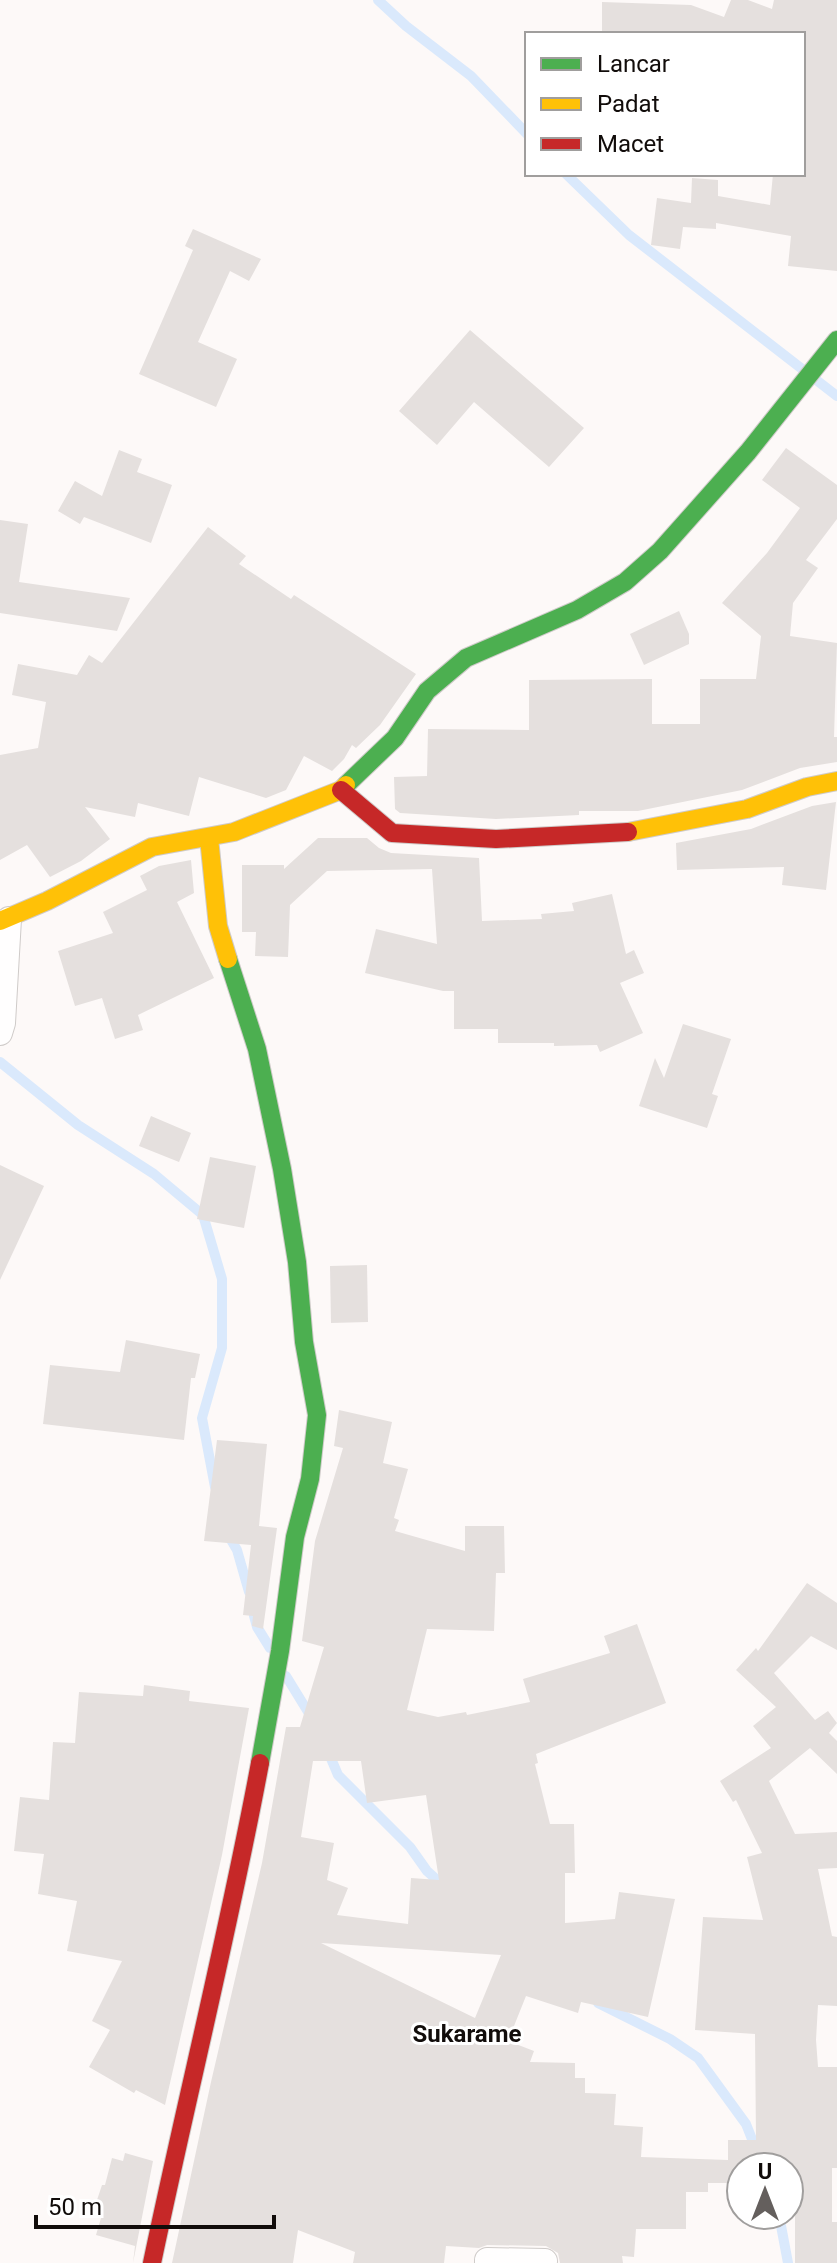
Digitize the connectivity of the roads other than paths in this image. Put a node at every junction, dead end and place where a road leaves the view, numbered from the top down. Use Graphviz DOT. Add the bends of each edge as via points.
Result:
graph roads {
  1 [pos="837,340"];
  2 [pos="837,781"];
  3 [pos="341,790"];
  4 [pos="209,838"];
  5 [pos="5,920"];
  6 [pos="0,1033"];
  7 [pos="545,2261"];
  8 [pos="152,2263"];
  9 [pos="487,2263"];
  1 -- 3 [label="street" via="660,551 625,582 577,610 466,658 427,691 395,738"];
  2 -- 3 [label="street" via="747,809 636,832 496,839 392,833"];
  3 -- 4 [label="street"];
  4 -- 5 [label="street" via="152,847"];
  4 -- 8 [label="street" via="218,926 257,1049 282,1169 317,1415 242,1859"];
  5 -- 6 [label="street"];
  7 -- 9 [label="street"];
}
